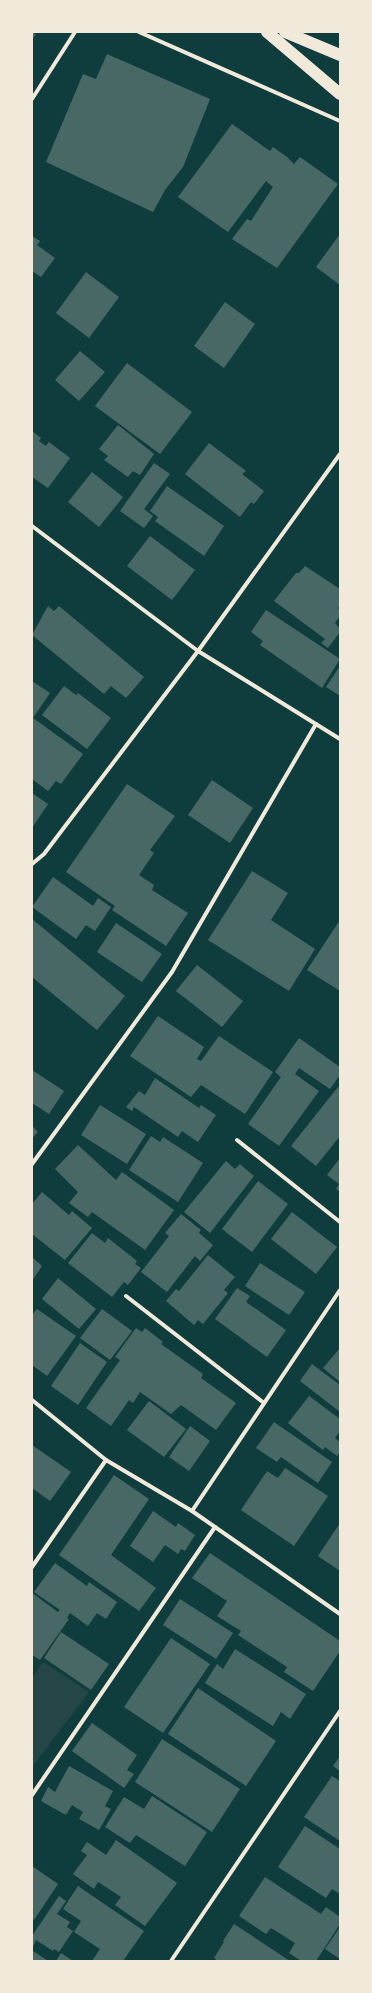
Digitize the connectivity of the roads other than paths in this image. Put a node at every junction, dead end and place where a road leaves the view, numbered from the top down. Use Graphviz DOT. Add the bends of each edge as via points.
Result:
graph roads {
  1 [pos="75,32"];
  2 [pos="139,32"];
  3 [pos="267,32"];
  4 [pos="285,32"];
  5 [pos="340,56"];
  6 [pos="340,94"];
  7 [pos="32,99"];
  8 [pos="340,121"];
  9 [pos="340,454"];
  10 [pos="32,526"];
  11 [pos="198,651"];
  12 [pos="316,724"];
  13 [pos="340,739"];
  14 [pos="32,864"];
  15 [pos="237,1140"];
  16 [pos="32,1164"];
  17 [pos="340,1222"];
  18 [pos="340,1290"];
  19 [pos="126,1296"];
  20 [pos="32,1400"];
  21 [pos="264,1403"];
  22 [pos="106,1460"];
  23 [pos="192,1511"];
  24 [pos="215,1527"];
  25 [pos="32,1568"];
  26 [pos="340,1614"];
  27 [pos="340,1711"];
  28 [pos="32,1795"];
  29 [pos="171,1961"];
  1 -- 7 [label="street"];
  2 -- 8 [label="street"];
  3 -- 6 [label="highway"];
  4 -- 5 [label="highway"];
  9 -- 11 [label="street"];
  10 -- 11 [label="street"];
  11 -- 12 [label="street"];
  11 -- 14 [label="street" via="44,854"];
  12 -- 13 [label="street"];
  12 -- 16 [label="street" via="172,972"];
  15 -- 17 [label="street"];
  18 -- 21 [label="street"];
  19 -- 21 [label="street"];
  20 -- 22 [label="street"];
  21 -- 23 [label="street"];
  22 -- 23 [label="street"];
  22 -- 25 [label="street"];
  23 -- 24 [label="street"];
  24 -- 26 [label="street"];
  24 -- 28 [label="street"];
  27 -- 29 [label="street"];
}
